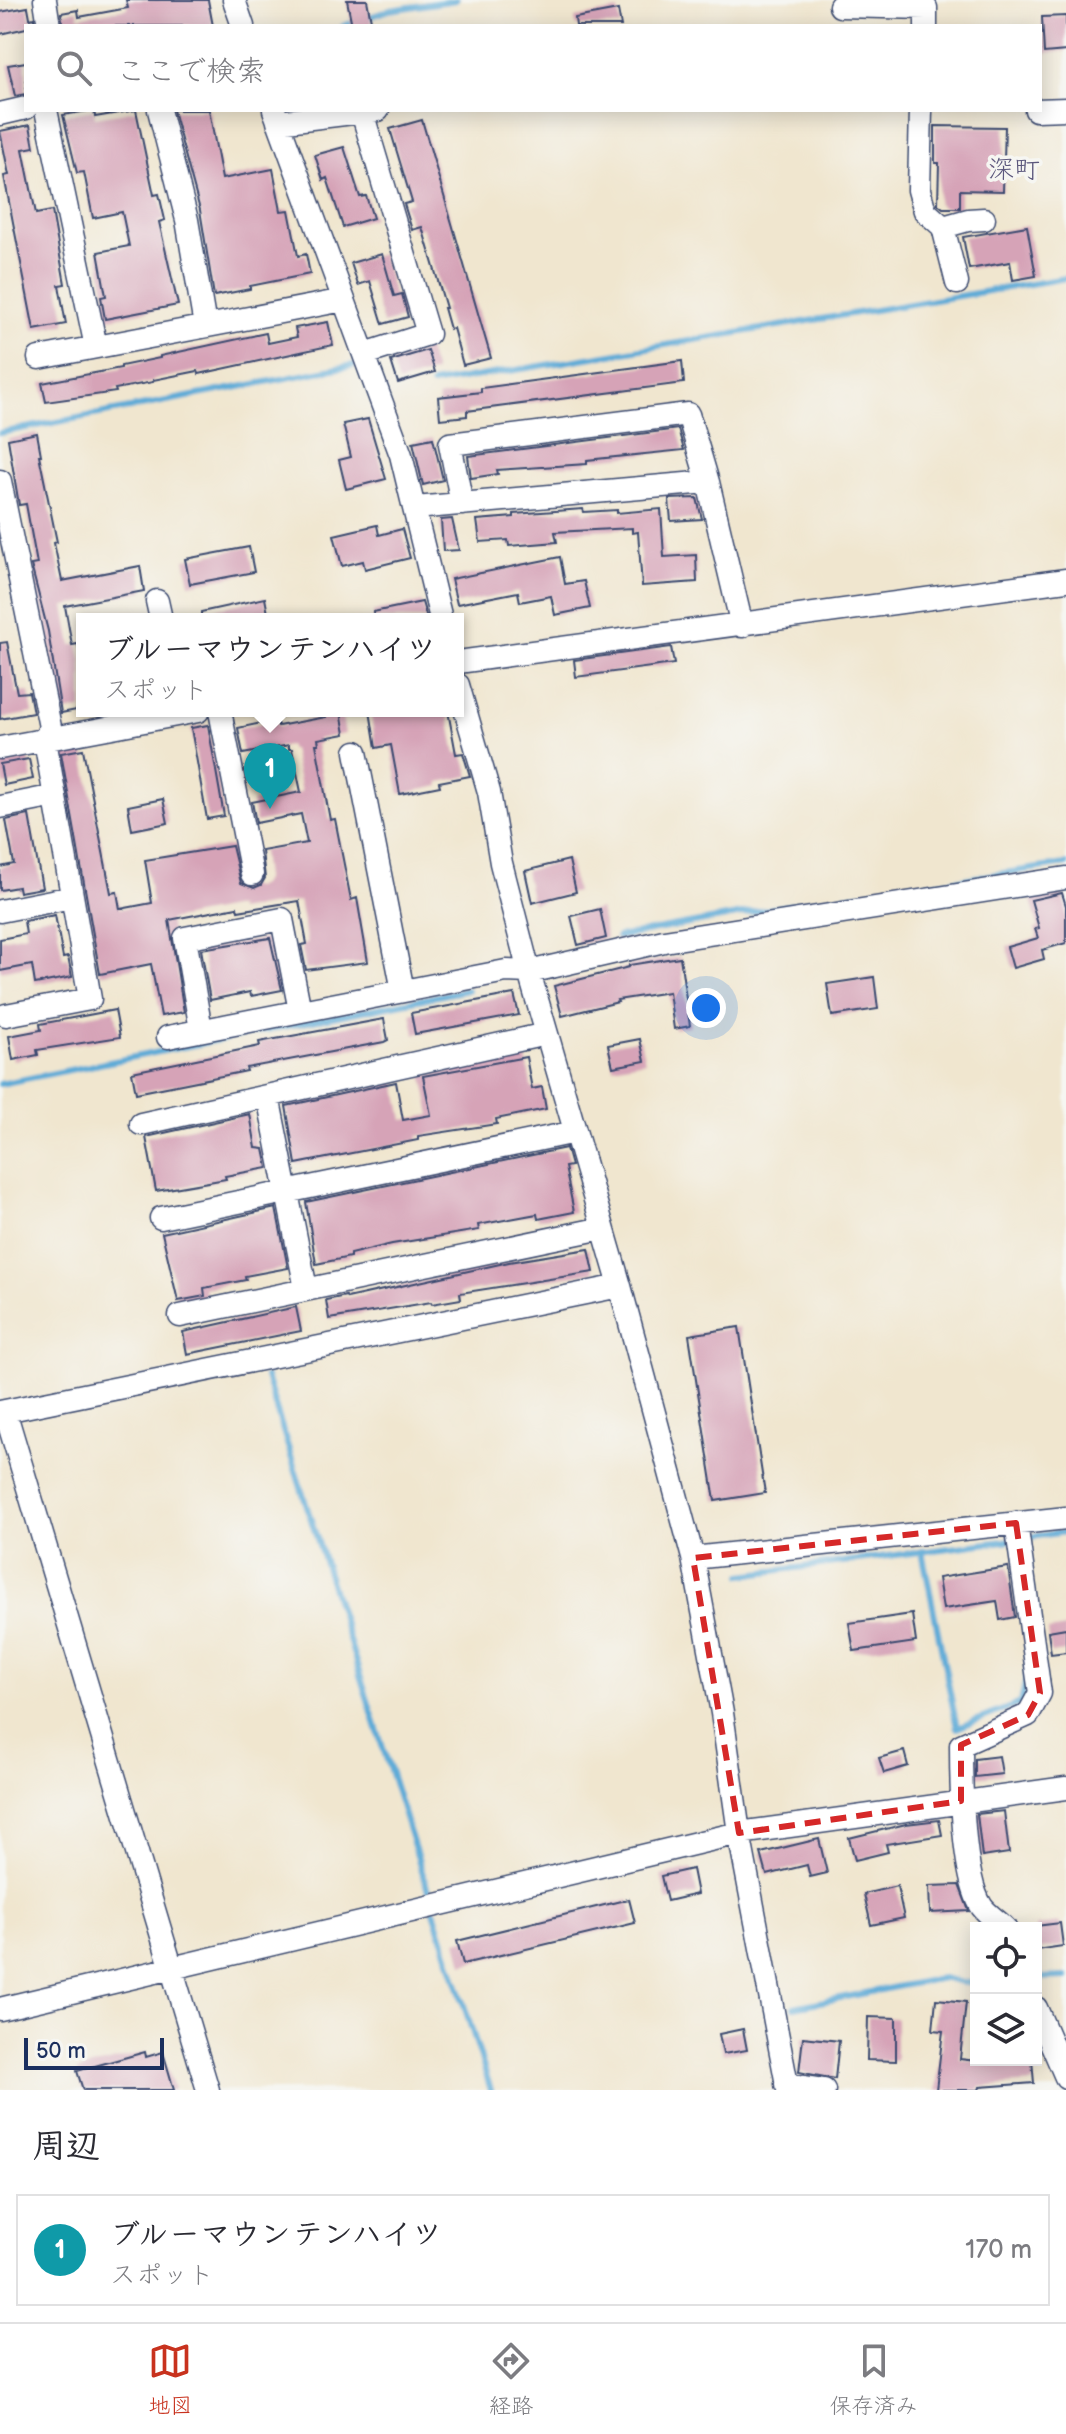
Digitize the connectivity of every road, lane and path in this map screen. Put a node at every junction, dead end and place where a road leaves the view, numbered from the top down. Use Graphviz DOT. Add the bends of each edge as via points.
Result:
graph roads {
  1 [pos="234,0"];
  2 [pos="840,6"];
  3 [pos="242,24"];
  4 [pos="926,24"];
  5 [pos="24,108"];
  6 [pos="1066,109"];
  7 [pos="1042,110"];
  8 [pos="46,112"];
  9 [pos="160,112"];
  10 [pos="351,112"];
  11 [pos="370,112"];
  12 [pos="921,112"];
  13 [pos="0,114"];
  14 [pos="276,116"];
  15 [pos="984,219"];
  16 [pos="943,227"];
  17 [pos="957,283"];
  18 [pos="344,300"];
  19 [pos="205,326"];
  20 [pos="96,347"];
  21 [pos="365,354"];
  22 [pos="39,358"];
  23 [pos="708,482"];
  24 [pos="0,485"];
  25 [pos="462,504"];
  26 [pos="415,508"];
  27 [pos="1066,580"];
  28 [pos="440,613"];
  29 [pos="742,626"];
  30 [pos="464,661"];
  31 [pos="464,706"];
  32 [pos="161,717"];
  33 [pos="221,717"];
  34 [pos="45,740"];
  35 [pos="0,748"];
  36 [pos="356,752"];
  37 [pos="55,796"];
  38 [pos="0,807"];
  39 [pos="252,874"];
  40 [pos="1066,878"];
  41 [pos="72,897"];
  42 [pos="0,911"];
  43 [pos="529,972"];
  44 [pos="403,991"];
  45 [pos="300,1011"];
  46 [pos="6,1015"];
  47 [pos="201,1030"];
  48 [pos="546,1034"];
  49 [pos="168,1037"];
  50 [pos="268,1096"];
  51 [pos="141,1124"];
  52 [pos="575,1132"];
  53 [pos="287,1191"];
  54 [pos="161,1218"];
  55 [pos="603,1228"];
  56 [pos="620,1286"];
  57 [pos="306,1289"];
  58 [pos="180,1316"];
  59 [pos="2,1412"];
  60 [pos="1066,1518"];
  61 [pos="1016,1523"];
  62 [pos="693,1558"];
  63 [pos="1066,1788"];
  64 [pos="961,1801"];
  65 [pos="739,1833"];
  66 [pos="999,1922"];
  67 [pos="171,1968"];
  68 [pos="0,2009"];
  69 [pos="1042,2022"];
  70 [pos="1066,2077"];
  71 [pos="787,2087"];
  72 [pos="208,2090"];
  73 [pos="824,2090"];
  1 -- 3 [label="street"];
  2 -- 4 [label="street" via="926,8"];
  5 -- 13 [label="street"];
  6 -- 7 [label="street"];
  8 -- 20 [label="street"];
  9 -- 19 [label="street" via="187,220"];
  10 -- 14 [label="street"];
  11 -- 21 [label="street" via="428,334"];
  12 -- 16 [label="street" via="919,190 925,211"];
  14 -- 18 [label="street"];
  15 -- 16 [label="street"];
  16 -- 17 [label="street"];
  18 -- 19 [label="street"];
  18 -- 21 [label="street"];
  19 -- 20 [label="street"];
  20 -- 22 [label="street"];
  21 -- 26 [label="street"];
  23 -- 25 [label="street"];
  23 -- 25 [label="street" via="688,414 450,444"];
  23 -- 29 [label="street"];
  24 -- 34 [label="street" via="50,727"];
  25 -- 26 [label="street"];
  26 -- 28 [label="street"];
  27 -- 29 [label="street"];
  29 -- 30 [label="street"];
  31 -- 43 [label="street"];
  32 -- 34 [label="street"];
  33 -- 39 [label="street"];
  34 -- 35 [label="street"];
  34 -- 37 [label="street"];
  36 -- 44 [label="street"];
  37 -- 38 [label="street"];
  37 -- 41 [label="street"];
  40 -- 43 [label="street" via="664,941"];
  41 -- 42 [label="street"];
  41 -- 46 [label="street" via="90,999"];
  43 -- 44 [label="street" via="506,971"];
  43 -- 48 [label="street"];
  44 -- 45 [label="street"];
  45 -- 47 [label="street"];
  45 -- 47 [label="street" via="282,919 185,938"];
  47 -- 49 [label="street"];
  48 -- 50 [label="street"];
  48 -- 52 [label="street"];
  50 -- 51 [label="street"];
  50 -- 53 [label="street"];
  52 -- 53 [label="street"];
  52 -- 55 [label="street"];
  53 -- 54 [label="street"];
  53 -- 57 [label="street"];
  55 -- 56 [label="street"];
  55 -- 57 [label="street"];
  56 -- 59 [label="street"];
  56 -- 62 [label="street"];
  57 -- 58 [label="street"];
  59 -- 67 [label="street"];
  60 -- 61 [label="street"];
  61 -- 62 [label="street"];
  61 -- 64 [label="street" via="1040,1693 1028,1715 961,1745"];
  62 -- 65 [label="street"];
  63 -- 64 [label="street"];
  64 -- 65 [label="street"];
  64 -- 66 [label="street" via="972,1877 982,1906"];
  65 -- 67 [label="street"];
  65 -- 71 [label="street"];
  67 -- 68 [label="street"];
  67 -- 72 [label="street"];
  69 -- 70 [label="street"];
  71 -- 73 [label="street"];
}
